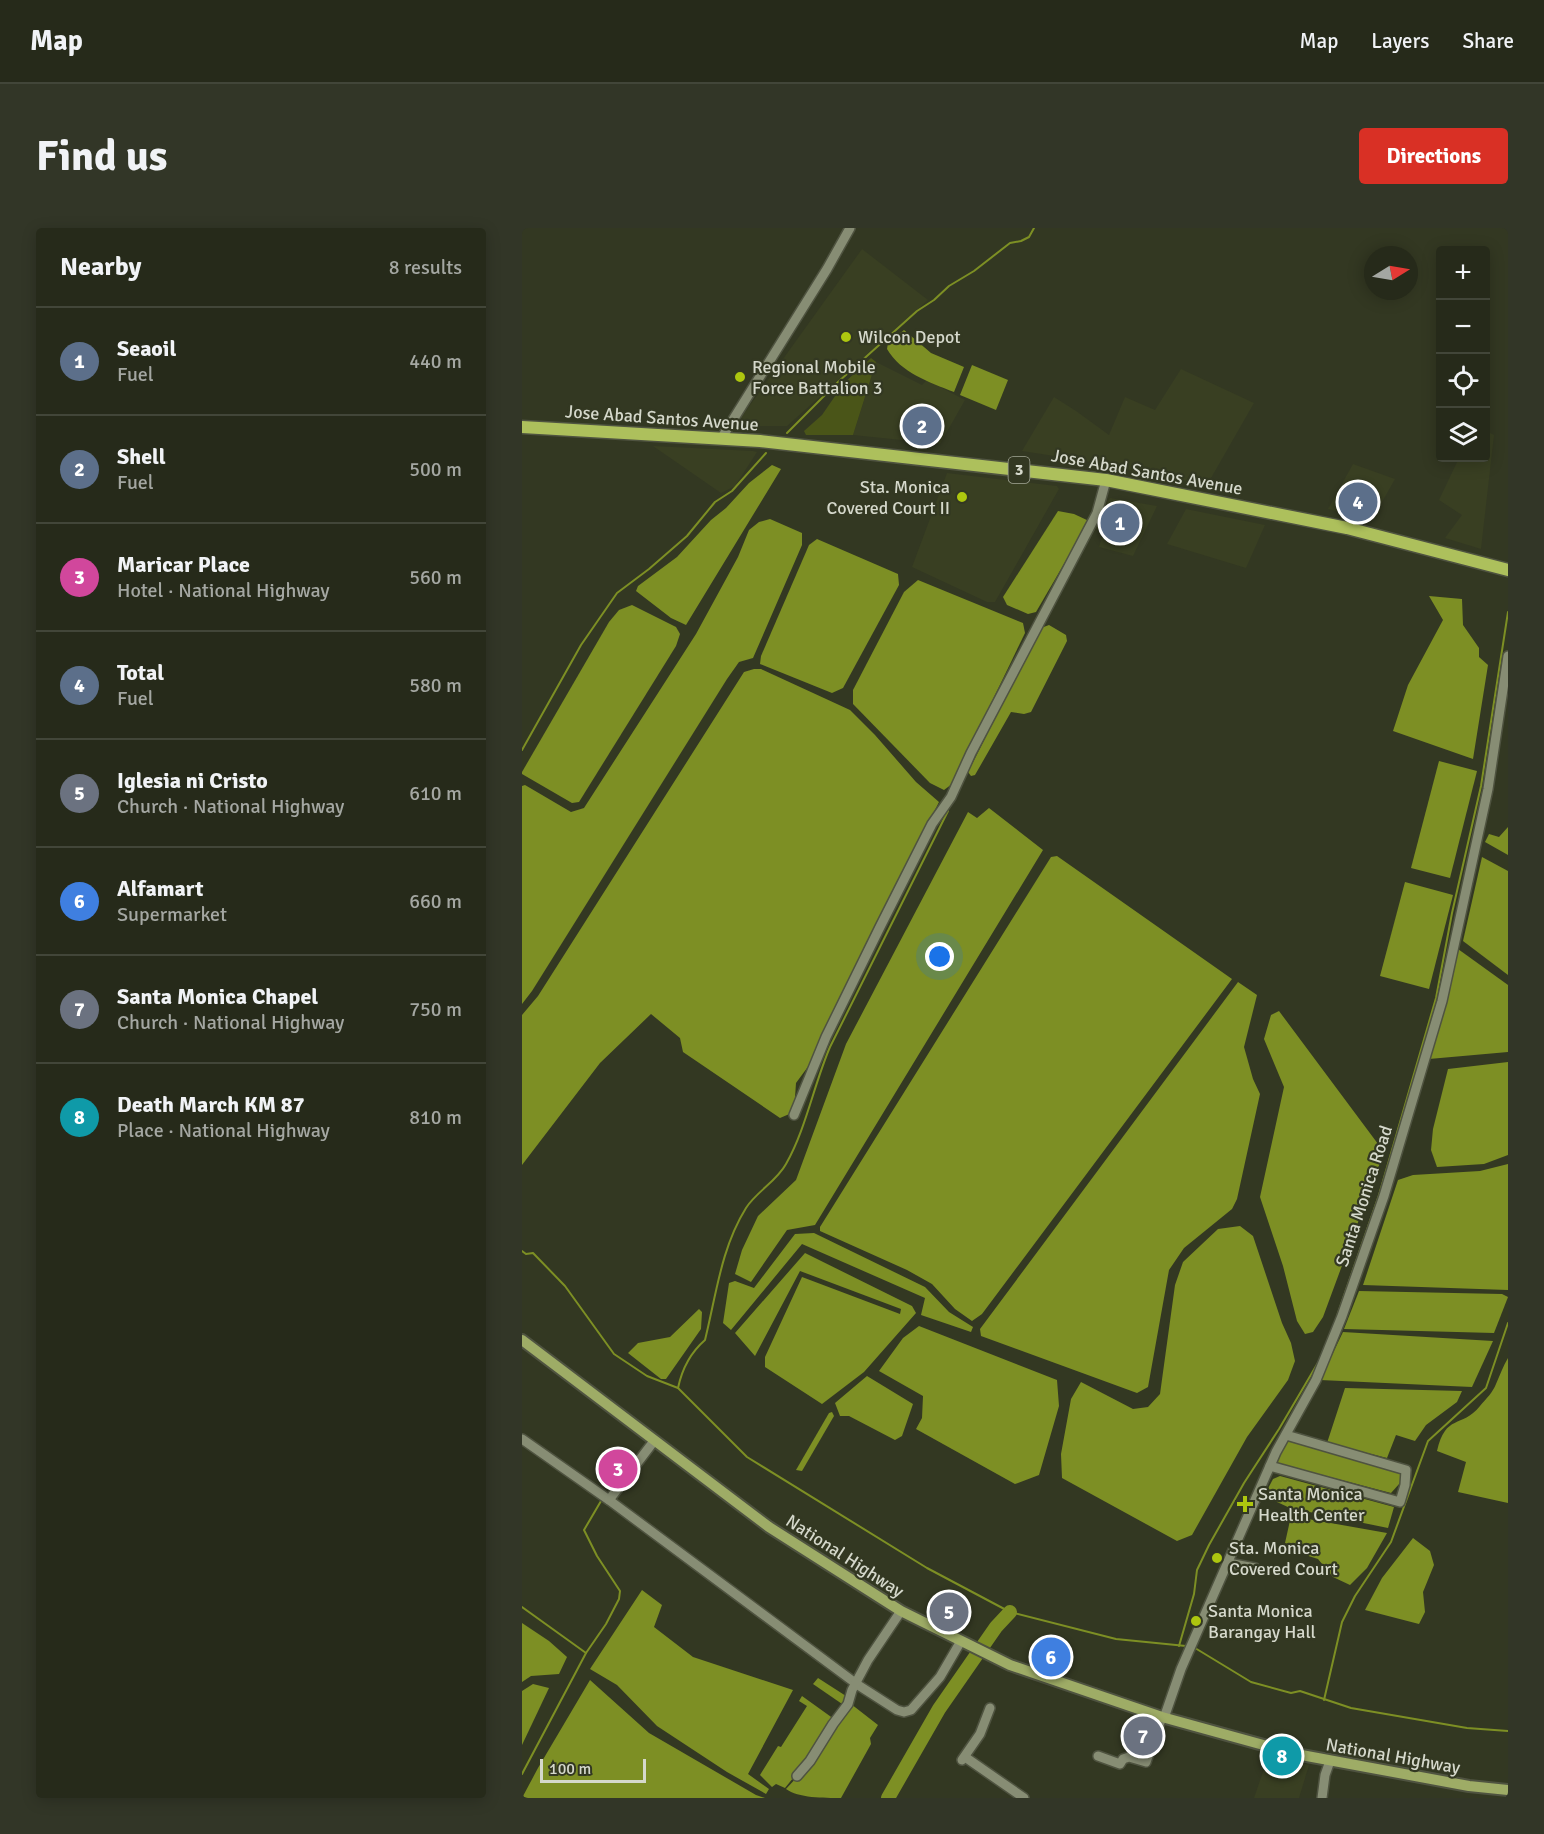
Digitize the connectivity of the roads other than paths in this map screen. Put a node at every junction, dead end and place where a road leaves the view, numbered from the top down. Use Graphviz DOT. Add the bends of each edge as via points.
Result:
graph roads {
  1 [pos="850,228"];
  2 [pos="522,427"];
  3 [pos="721,439"];
  4 [pos="1106,480"];
  5 [pos="1508,570"];
  6 [pos="1508,656"];
  7 [pos="794,1115"];
  8 [pos="522,1340"];
  9 [pos="1286,1435"];
  10 [pos="522,1439"];
  11 [pos="654,1441"];
  12 [pos="1270,1466"];
  13 [pos="609,1500"];
  14 [pos="1228,1563"];
  15 [pos="1255,1568"];
  16 [pos="901,1611"];
  17 [pos="962,1642"];
  18 [pos="856,1682"];
  19 [pos="990,1708"];
  20 [pos="1163,1718"];
  21 [pos="1098,1756"];
  22 [pos="1330,1761"];
  23 [pos="797,1776"];
  24 [pos="1508,1791"];
  25 [pos="1024,1798"];
  26 [pos="1322,1798"];
  1 -- 3 [label="street"];
  2 -- 3 [label="highway, Jose Abad Santos Avenue / 3"];
  3 -- 4 [label="highway, Jose Abad Santos Avenue / 3"];
  4 -- 5 [label="highway, Jose Abad Santos Avenue / 3" via="1347,528"];
  4 -- 7 [label="street" via="1097,513 951,797 932,824 890,906 826,1037"];
  6 -- 9 [label="street, Santa Monica Road" via="1488,789 1442,1001 1384,1196 1342,1316 1316,1380"];
  8 -- 11 [label="main road, National Highway"];
  9 -- 12 [label="street, Santa Monica Road"];
  9 -- 12 [label="street" via="1406,1470 1400,1502"];
  10 -- 13 [label="street"];
  11 -- 13 [label="street"];
  11 -- 16 [label="main road, National Highway" via="769,1527"];
  12 -- 14 [label="street, Santa Monica Road"];
  13 -- 18 [label="street"];
  14 -- 15 [label="street"];
  14 -- 20 [label="street, Santa Monica Road"];
  16 -- 17 [label="main road, National Highway"];
  16 -- 18 [label="street"];
  17 -- 18 [label="street" via="940,1677 911,1710 897,1710"];
  17 -- 20 [label="main road, National Highway" via="1010,1665"];
  18 -- 23 [label="street" via="848,1704"];
  19 -- 25 [label="street" via="984,1728 963,1759"];
  20 -- 21 [label="street, Santa Monica Road" via="1146,1762 1129,1757 1120,1764"];
  20 -- 22 [label="main road, National Highway"];
  22 -- 24 [label="main road, National Highway"];
  22 -- 26 [label="street"];
}
